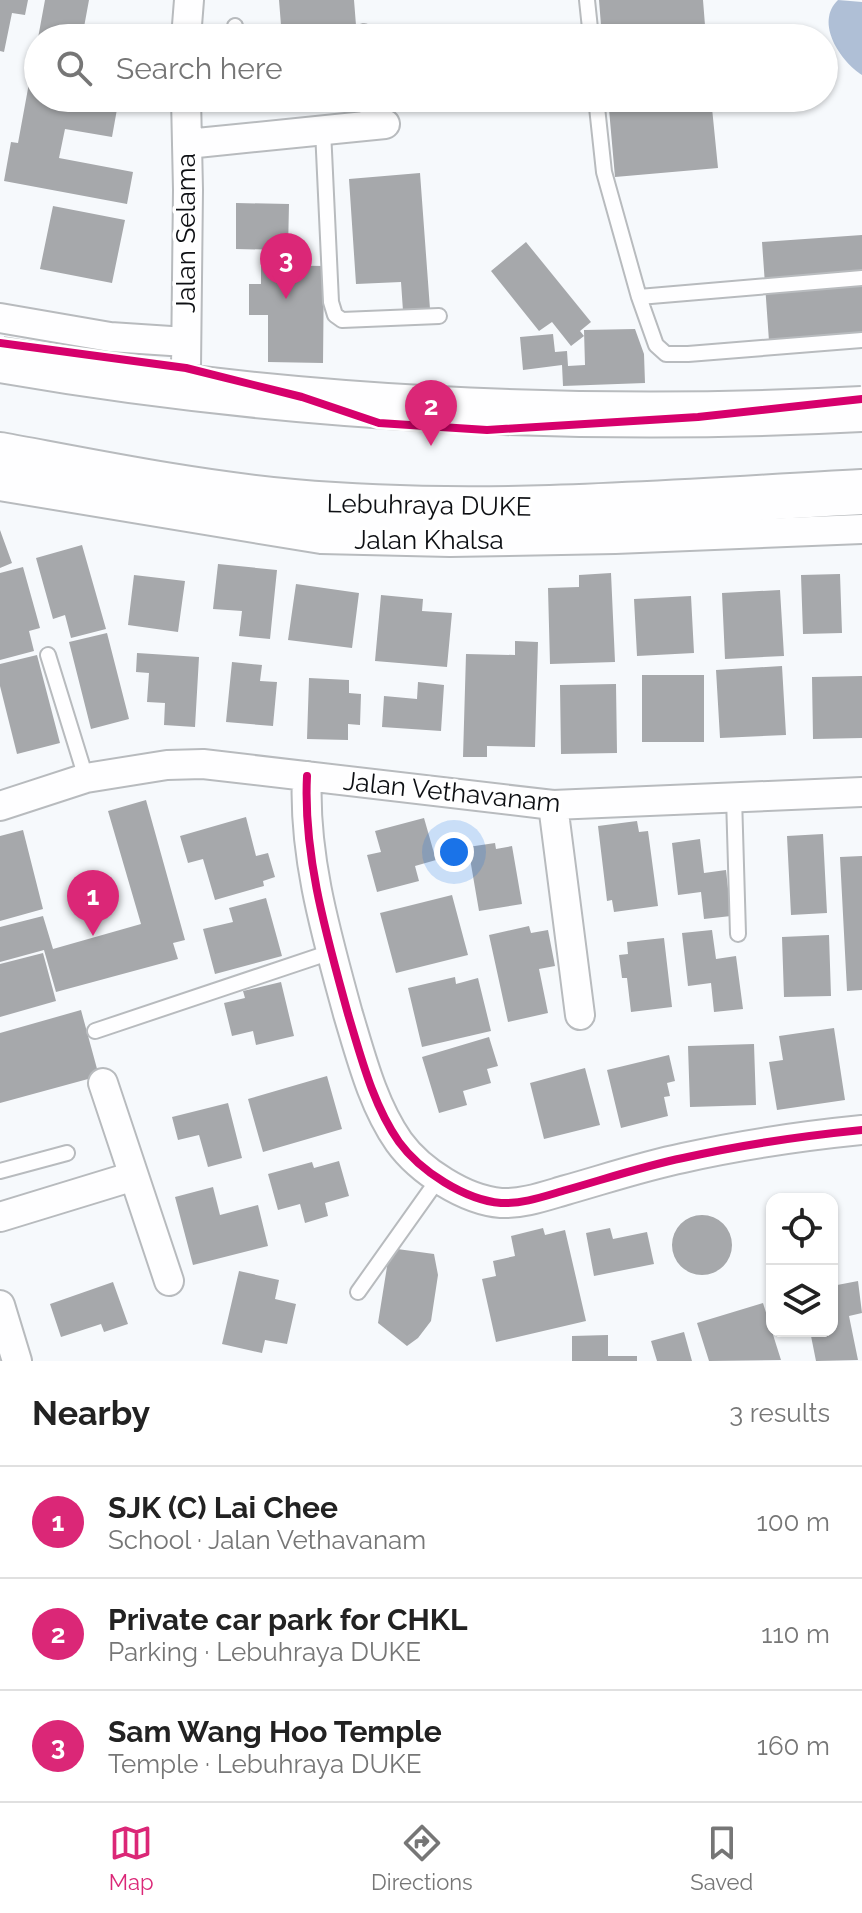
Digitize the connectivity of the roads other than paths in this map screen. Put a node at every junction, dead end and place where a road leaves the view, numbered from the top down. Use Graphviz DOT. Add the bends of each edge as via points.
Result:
graph roads {
  1 [pos="189,0"];
  2 [pos="587,0"];
  3 [pos="187,24"];
  4 [pos="590,24"];
  5 [pos="186,112"];
  6 [pos="598,112"];
  7 [pos="373,116"];
  8 [pos="323,130"];
  9 [pos="187,144"];
  10 [pos="862,278"];
  11 [pos="639,297"];
  12 [pos="439,316"];
  13 [pos="0,318"];
  14 [pos="862,340"];
  15 [pos="0,343"];
  16 [pos="186,355"];
  17 [pos="0,360"];
  18 [pos="862,399"];
  19 [pos="862,409"];
  20 [pos="0,455"];
  21 [pos="0,486"];
  22 [pos="862,492"];
  23 [pos="862,529"];
  24 [pos="48,655"];
  25 [pos="307,776"];
  26 [pos="86,778"];
  27 [pos="862,792"];
  28 [pos="734,797"];
  29 [pos="553,805"];
  30 [pos="0,806"];
  31 [pos="738,934"];
  32 [pos="331,952"];
  33 [pos="580,1015"];
  34 [pos="95,1031"];
  35 [pos="103,1083"];
  36 [pos="862,1130"];
  37 [pos="67,1153"];
  38 [pos="0,1171"];
  39 [pos="134,1176"];
  40 [pos="439,1178"];
  41 [pos="0,1217"];
  42 [pos="169,1281"];
  43 [pos="358,1292"];
  44 [pos="2,1322"];
  45 [pos="17,1361"];
  1 -- 3 [label="street"];
  2 -- 4 [label="lane"];
  5 -- 9 [label="street, Jalan Selama"];
  6 -- 11 [label="lane" via="604,172"];
  7 -- 8 [label="street"];
  8 -- 9 [label="street"];
  8 -- 12 [label="lane" via="335,315 342,320"];
  9 -- 16 [label="street, Jalan Selama"];
  10 -- 11 [label="lane"];
  11 -- 14 [label="lane" via="656,345 666,354"];
  13 -- 16 [label="street"];
  15 -- 16 [label="street"];
  16 -- 18 [label="street" via="379,423 487,430 698,417"];
  17 -- 19 [label="highway, bridge" via="267,397 512,412 751,415"];
  20 -- 22 [label="highway, Lebuhraya DUKE" via="167,487 294,502 410,508"];
  21 -- 23 [label="street, Jalan Khalsa" via="321,539 540,540"];
  24 -- 26 [label="lane"];
  25 -- 26 [label="street, Jalan Vethavanam" via="203,764"];
  25 -- 29 [label="street, Jalan Vethavanam"];
  25 -- 32 [label="street" via="309,834"];
  26 -- 30 [label="street, Jalan Vethavanam"];
  27 -- 28 [label="street, Jalan Vethavanam"];
  28 -- 29 [label="street, Jalan Vethavanam"];
  28 -- 31 [label="lane"];
  29 -- 33 [label="street"];
  32 -- 34 [label="lane"];
  32 -- 40 [label="street" via="380,1110 400,1144"];
  35 -- 39 [label="street"];
  36 -- 40 [label="street" via="682,1158 519,1202 483,1200"];
  37 -- 38 [label="lane"];
  39 -- 41 [label="street"];
  39 -- 42 [label="street"];
  40 -- 43 [label="lane"];
  44 -- 45 [label="street"];
}
